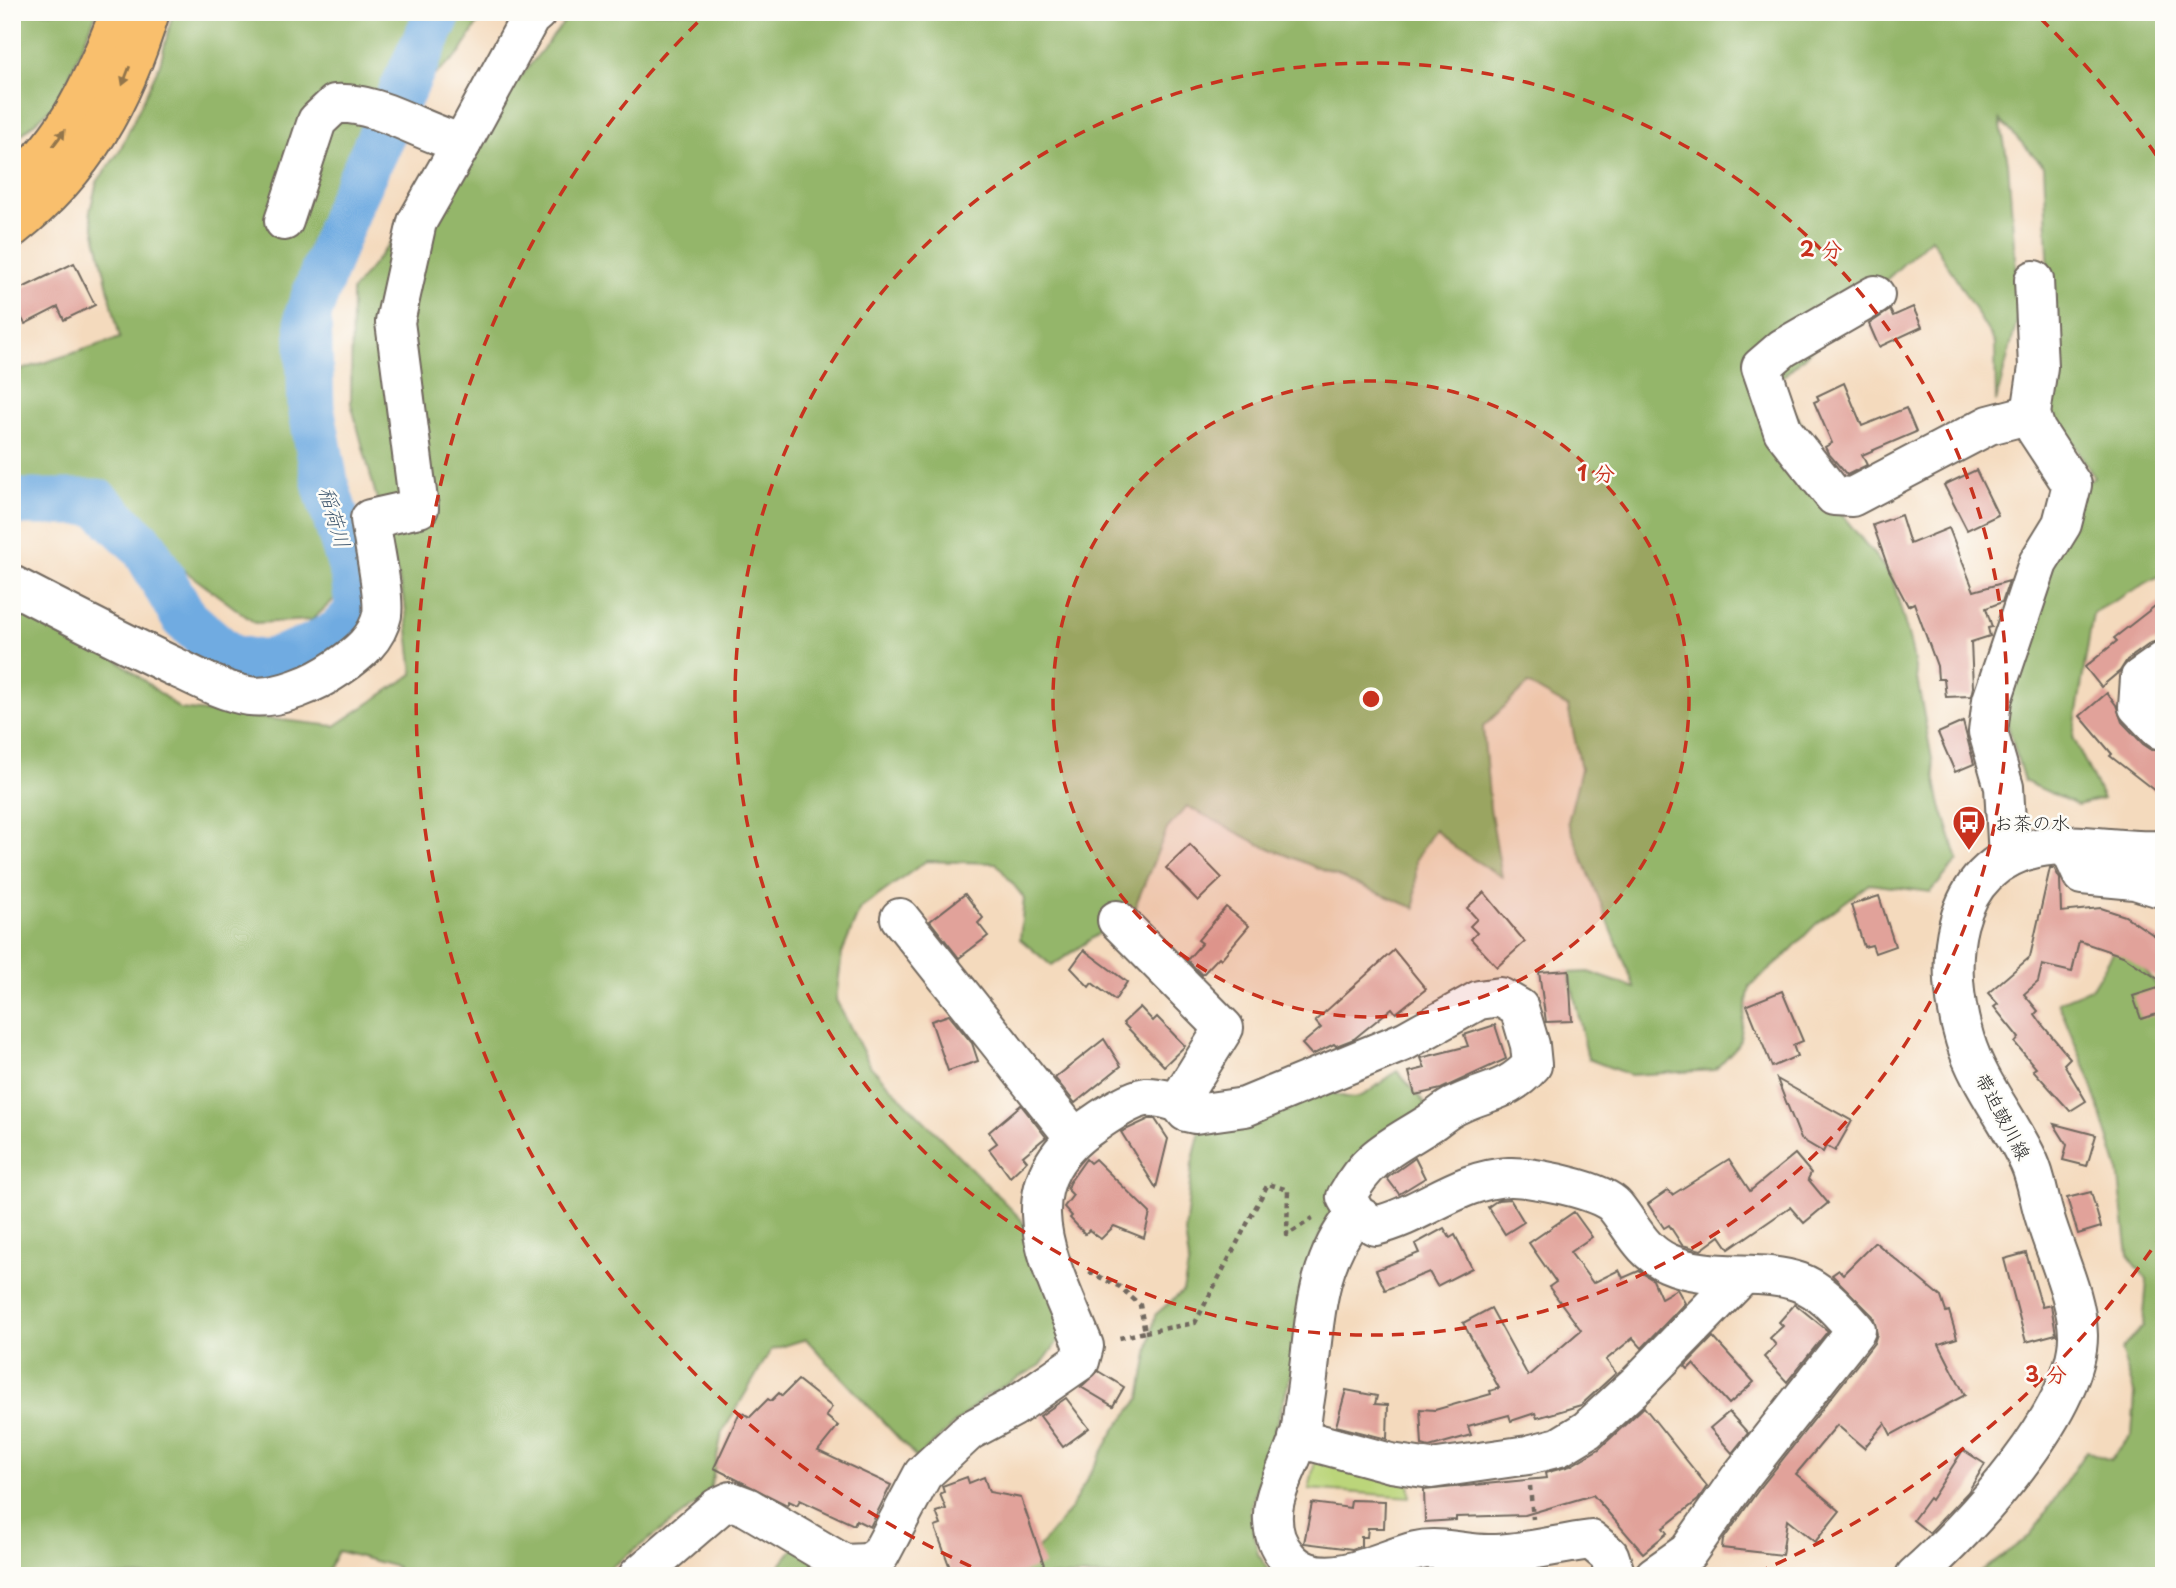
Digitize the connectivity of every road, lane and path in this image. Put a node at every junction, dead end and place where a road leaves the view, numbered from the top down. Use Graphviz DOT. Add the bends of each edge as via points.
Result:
graph roads {
  1 [pos="120,12"];
  2 [pos="150,12"];
  3 [pos="537,12"];
  4 [pos="451,140"];
  5 [pos="12,187"];
  6 [pos="284,221"];
  7 [pos="12,228"];
  8 [pos="2034,280"];
  9 [pos="1875,295"];
  10 [pos="2031,414"];
  11 [pos="12,586"];
  12 [pos="2164,661"];
  13 [pos="2159,729"];
  14 [pos="2069,847"];
  15 [pos="2164,850"];
  16 [pos="2008,859"];
  17 [pos="2164,889"];
  18 [pos="900,918"];
  19 [pos="1117,920"];
  20 [pos="1178,1102"];
  21 [pos="1074,1137"];
  22 [pos="1351,1206"];
  23 [pos="1047,1252"];
  24 [pos="1741,1277"];
  25 [pos="1145,1332"];
  26 [pos="1084,1346"];
  27 [pos="1298,1438"];
  28 [pos="1528,1455"];
  29 [pos="1535,1548"];
  30 [pos="638,1576"];
  31 [pos="1616,1576"];
  32 [pos="1654,1576"];
  33 [pos="1915,1576"];
  5 -- 1 [label="main road, one-way" via="44,159 75,115"];
  2 -- 7 [label="main road, one-way" via="116,103 97,137 67,179"];
  3 -- 4 [label="street"];
  4 -- 6 [label="street" via="356,102 335,104 317,121"];
  4 -- 11 [label="street" via="417,222 395,322 419,508 370,519 382,613 375,634 358,655 298,687 270,696 248,696 209,683"];
  8 -- 10 [label="street" via="2038,367"];
  9 -- 10 [label="street" via="1783,348 1761,367 1783,431 1834,496 1852,497 1989,425"];
  10 -- 16 [label="street" via="2036,430 2072,485 2062,524 2038,564 1992,700 1988,732 2004,787"];
  12 -- 13 [label="street" via="2140,678 2138,707"];
  14 -- 15 [label="street, 帯迫皷川線"];
  14 -- 16 [label="street, 帯迫皷川線" via="2037,848"];
  14 -- 17 [label="street" via="2082,875 2135,880"];
  16 -- 33 [label="street, 帯迫皷川線" via="1969,895 1955,932 1951,962 1965,1040 2031,1165 2078,1336 2065,1386 2048,1421 1967,1527"];
  18 -- 21 [label="street"];
  19 -- 20 [label="street" via="1224,1028"];
  20 -- 21 [label="street" via="1146,1097"];
  20 -- 22 [label="street" via="1186,1112 1195,1114 1245,1107 1405,1041 1479,1000 1500,997 1519,1008 1532,1065 1505,1088 1456,1105 1378,1155 1360,1173"];
  21 -- 23 [label="street" via="1045,1180 1039,1210"];
  22 -- 24 [label="street" via="1375,1226 1403,1219 1477,1181 1510,1177 1554,1181 1613,1203 1646,1251 1670,1264"];
  22 -- 25 [label="path" via="1287,1235 1288,1190 1268,1184 1195,1323"];
  22 -- 27 [label="street" via="1322,1272"];
  23 -- 25 [label="path" via="1120,1287 1140,1305"];
  23 -- 26 [label="street"];
  24 -- 28 [label="street" via="1587,1430 1559,1447"];
  24 -- 32 [label="street" via="1800,1283 1826,1299 1856,1330 1688,1552"];
  25 -- 26 [label="path"];
  26 -- 30 [label="street" via="1080,1361 969,1432 923,1474 880,1555 867,1563 844,1564 731,1501"];
  27 -- 28 [label="street" via="1431,1469"];
  27 -- 29 [label="street" via="1272,1509 1277,1538 1287,1558 1308,1572 1340,1574 1420,1550 1490,1554"];
  28 -- 29 [label="path"];
  29 -- 31 [label="street" via="1591,1540 1609,1555"];
}
